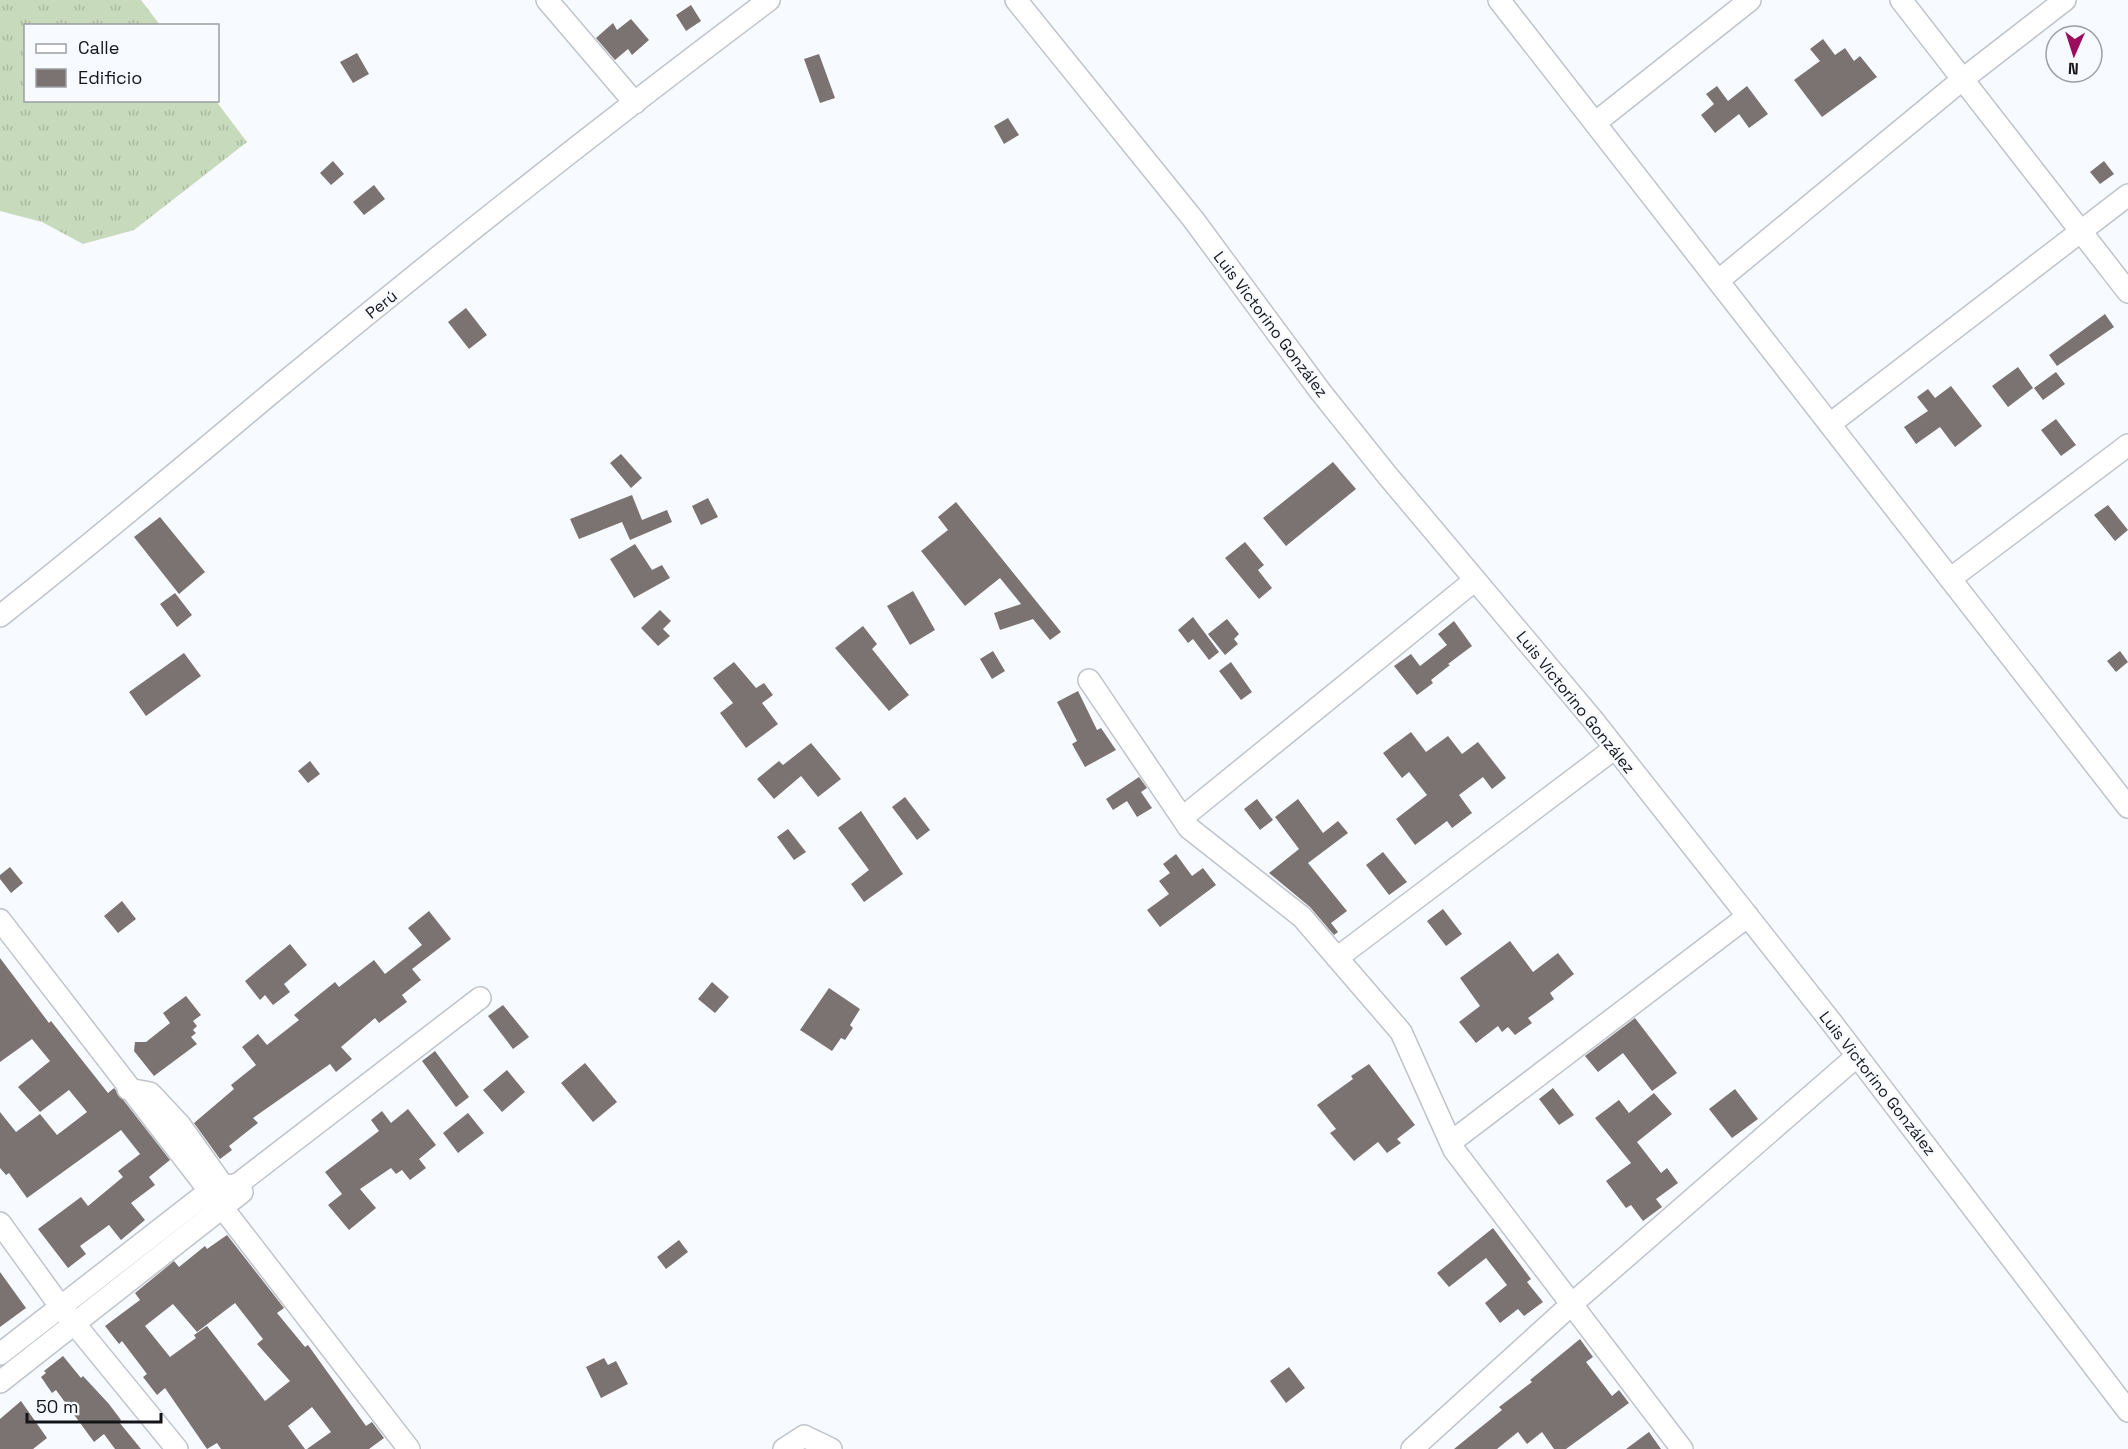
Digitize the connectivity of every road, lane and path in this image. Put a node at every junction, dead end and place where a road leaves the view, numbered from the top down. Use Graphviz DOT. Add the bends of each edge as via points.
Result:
graph roads {
  1 [pos="547,0"];
  2 [pos="769,0"];
  3 [pos="1016,0"];
  4 [pos="1499,0"];
  5 [pos="1750,0"];
  6 [pos="1901,0"];
  7 [pos="2065,0"];
  8 [pos="1963,80"];
  9 [pos="635,103"];
  10 [pos="1595,123"];
  11 [pos="2128,195"];
  12 [pos="2081,232"];
  13 [pos="1718,281"];
  14 [pos="2128,292"];
  15 [pos="1830,424"];
  16 [pos="2128,445"];
  17 [pos="1950,579"];
  18 [pos="1475,580"];
  19 [pos="0,616"];
  20 [pos="1089,680"];
  21 [pos="1615,748"];
  22 [pos="2128,807"];
  23 [pos="1182,818"];
  24 [pos="1748,916"];
  25 [pos="0,920"];
  26 [pos="1338,958"];
  27 [pos="480,998"];
  28 [pos="1857,1056"];
  29 [pos="1451,1142"];
  30 [pos="228,1189"];
  31 [pos="222,1209"];
  32 [pos="0,1223"];
  33 [pos="1573,1303"];
  34 [pos="60,1306"];
  35 [pos="75,1322"];
  36 [pos="0,1354"];
  37 [pos="0,1382"];
  38 [pos="2128,1411"];
  39 [pos="177,1449"];
  40 [pos="409,1449"];
  41 [pos="784,1449"];
  42 [pos="831,1449"];
  43 [pos="1412,1449"];
  44 [pos="1682,1449"];
  1 -- 9 [label="street"];
  2 -- 9 [label="street, Perú"];
  3 -- 18 [label="street, Luis Victorino González" via="1179,201 1387,475"];
  4 -- 10 [label="street"];
  5 -- 10 [label="street"];
  6 -- 8 [label="street"];
  7 -- 8 [label="street"];
  8 -- 12 [label="street"];
  8 -- 13 [label="street"];
  9 -- 19 [label="street, Perú"];
  10 -- 13 [label="street"];
  11 -- 12 [label="street"];
  12 -- 14 [label="street"];
  12 -- 15 [label="street"];
  13 -- 15 [label="street"];
  15 -- 17 [label="street"];
  16 -- 17 [label="street"];
  17 -- 22 [label="street"];
  18 -- 21 [label="street, Luis Victorino González"];
  18 -- 23 [label="street"];
  20 -- 23 [label="street"];
  21 -- 24 [label="street, Luis Victorino González"];
  21 -- 26 [label="street"];
  23 -- 26 [label="street" via="1189,828 1302,917"];
  24 -- 28 [label="street, Luis Victorino González"];
  24 -- 29 [label="street"];
  25 -- 30 [label="street" via="128,1089 150,1093 180,1125"];
  26 -- 29 [label="street" via="1401,1032"];
  27 -- 30 [label="street"];
  28 -- 33 [label="street"];
  28 -- 38 [label="street, Luis Victorino González"];
  29 -- 33 [label="street"];
  30 -- 31 [label="street"];
  30 -- 34 [label="street"];
  31 -- 35 [label="street"];
  31 -- 40 [label="street"];
  32 -- 34 [label="street"];
  33 -- 43 [label="street"];
  33 -- 44 [label="street"];
  34 -- 35 [label="street"];
  34 -- 36 [label="street"];
  35 -- 37 [label="street"];
  35 -- 39 [label="street"];
  41 -- 42 [label="street" via="804,1436"];
}
